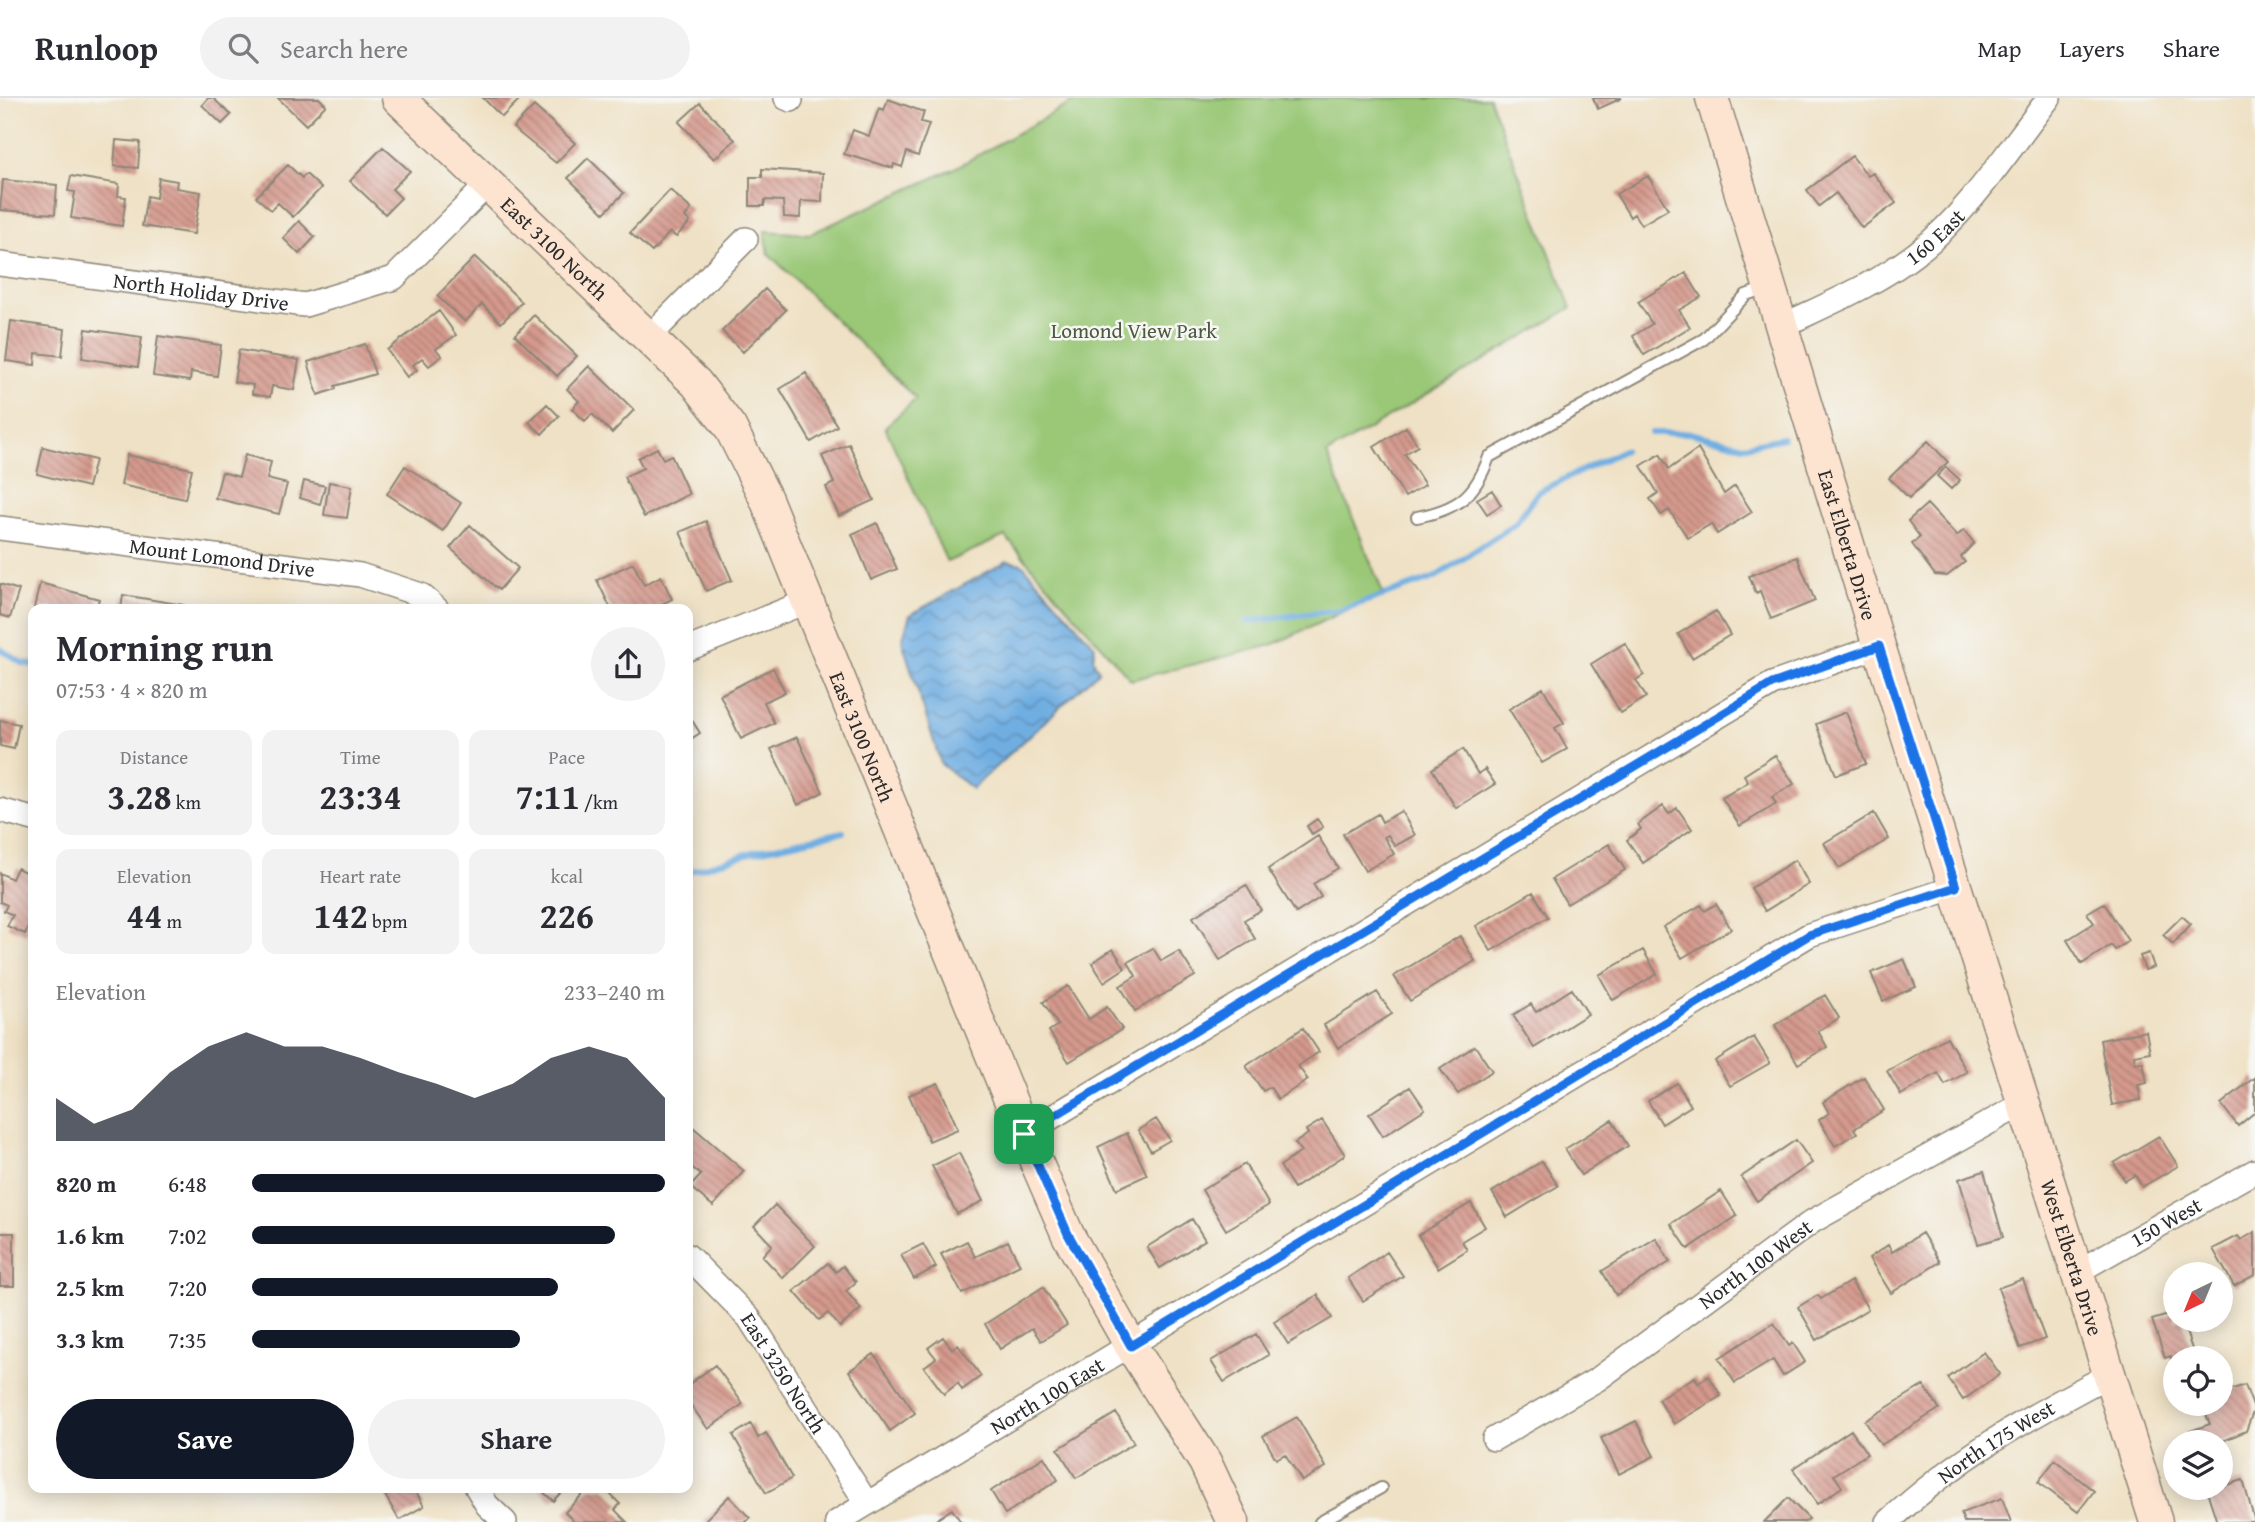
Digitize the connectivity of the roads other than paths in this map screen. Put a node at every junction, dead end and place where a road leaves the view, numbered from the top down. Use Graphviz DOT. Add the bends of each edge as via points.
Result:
graph roads {
  1 [pos="398,98"];
  2 [pos="1712,98"];
  3 [pos="2049,98"];
  4 [pos="488,184"];
  5 [pos="746,239"];
  6 [pos="0,264"];
  7 [pos="1770,287"];
  8 [pos="1782,326"];
  9 [pos="649,337"];
  10 [pos="1417,517"];
  11 [pos="0,528"];
  12 [pos="808,601"];
  13 [pos="431,604"];
  14 [pos="1879,646"];
  15 [pos="693,647"];
  16 [pos="0,810"];
  17 [pos="28,818"];
  18 [pos="1956,887"];
  19 [pos="1989,992"];
  20 [pos="2024,1103"];
  21 [pos="1024,1134"];
  22 [pos="2255,1171"];
  23 [pos="693,1261"];
  24 [pos="2077,1272"];
  25 [pos="1131,1346"];
  26 [pos="2111,1374"];
  27 [pos="1494,1439"];
  28 [pos="1381,1488"];
  29 [pos="480,1493"];
  30 [pos="866,1503"];
  31 [pos="505,1522"];
  32 [pos="836,1522"];
  33 [pos="1233,1522"];
  34 [pos="1320,1522"];
  35 [pos="1888,1522"];
  36 [pos="2156,1522"];
  1 -- 4 [label="street, East 3100 North"];
  2 -- 7 [label="street, East Elberta Drive"];
  3 -- 8 [label="street, 160 East" via="1966,205 1918,252 1860,289"];
  4 -- 6 [label="street, North Holiday Drive" via="394,278 305,305"];
  4 -- 9 [label="street, East 3100 North"];
  5 -- 9 [label="street"];
  7 -- 8 [label="street, East Elberta Drive"];
  7 -- 10 [label="lane" via="1746,295 1704,339 1489,457 1480,483 1464,499 1439,513"];
  8 -- 14 [label="street, East Elberta Drive"];
  9 -- 12 [label="street, East 3100 North" via="696,383 730,427"];
  11 -- 13 [label="street, Mount Lomond Drive" via="360,575 421,595"];
  12 -- 15 [label="street"];
  12 -- 21 [label="street, East 3100 North"];
  14 -- 18 [label="street, East Elberta Drive"];
  14 -- 21 [label="street" via="1772,684"];
  16 -- 17 [label="street"];
  18 -- 19 [label="street, East Elberta Drive"];
  18 -- 25 [label="street, North 100 East" via="1809,935"];
  19 -- 20 [label="street, West Elberta Drive"];
  20 -- 24 [label="street, West Elberta Drive"];
  20 -- 27 [label="street, North 100 West" via="1813,1221 1598,1379"];
  21 -- 25 [label="street, East 3100 North" via="1068,1234"];
  22 -- 24 [label="street, 150 West"];
  23 -- 30 [label="street, East 3250 North" via="749,1318"];
  24 -- 26 [label="street, West Elberta Drive"];
  25 -- 30 [label="street, North 100 East" via="1097,1362"];
  25 -- 33 [label="street, East 3100 North" via="1205,1462"];
  26 -- 35 [label="street, North 175 West" via="2004,1431 1914,1497"];
  26 -- 36 [label="street, West Elberta Drive"];
  28 -- 34 [label="lane"];
  29 -- 31 [label="street"];
  30 -- 32 [label="street, North 100 East"];
}
